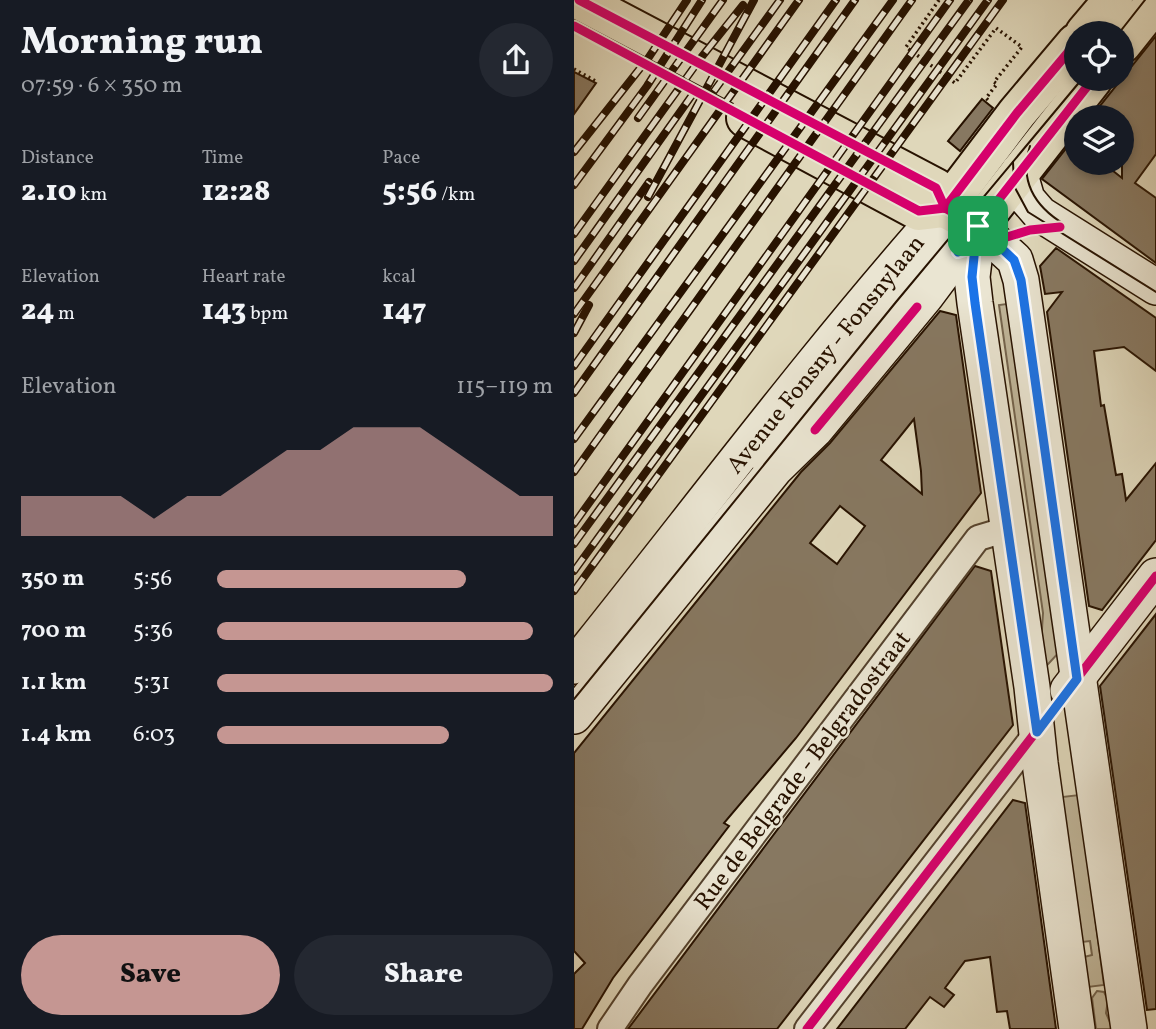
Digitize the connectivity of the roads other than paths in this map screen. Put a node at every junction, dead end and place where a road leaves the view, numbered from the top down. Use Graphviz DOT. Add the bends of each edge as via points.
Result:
graph roads {
  1 [pos="579,0"];
  2 [pos="1113,0"];
  3 [pos="1156,1"];
  4 [pos="1095,21"];
  5 [pos="574,26"];
  6 [pos="1134,29"];
  7 [pos="1064,57"];
  8 [pos="1083,91"];
  9 [pos="1020,171"];
  10 [pos="968,212"];
  11 [pos="1156,287"];
  12 [pos="746,478"];
  13 [pos="1008,529"];
  14 [pos="1156,576"];
  15 [pos="574,666"];
  16 [pos="1077,679"];
  17 [pos="574,716"];
  18 [pos="1037,732"];
  19 [pos="610,1029"];
  20 [pos="807,1029"];
  21 [pos="1077,1029"];
  22 [pos="1129,1029"];
  1 -- 10 [label="main road" via="619,13 936,188"];
  2 -- 4 [label="main road"];
  3 -- 6 [label="main road"];
  5 -- 10 [label="main road" via="919,211"];
  7 -- 10 [label="main road, Avenue Fonsny - Fonsnylaan" via="1017,113"];
  8 -- 9 [label="main road, Avenue Fonsny - Fonsnylaan"];
  9 -- 10 [label="main road, Avenue Fonsny - Fonsnylaan"];
  9 -- 11 [label="main road" via="1027,199 1040,214"];
  10 -- 12 [label="lane, Avenue Fonsny - Fonsnylaan"];
  10 -- 13 [label="main road" via="972,277"];
  10 -- 15 [label="main road, Avenue Fonsny - Fonsnylaan" via="893,267"];
  10 -- 16 [label="main road" via="1014,260 1021,280"];
  10 -- 17 [label="main road, Avenue Fonsny - Fonsnylaan" via="926,296 815,430 775,470"];
  13 -- 18 [label="main road"];
  13 -- 19 [label="street, Rue de Belgrade - Belgradostraat" via="978,538"];
  14 -- 16 [label="main road"];
  16 -- 18 [label="main road"];
  16 -- 22 [label="main road"];
  18 -- 20 [label="street"];
  18 -- 21 [label="main road"];
}
